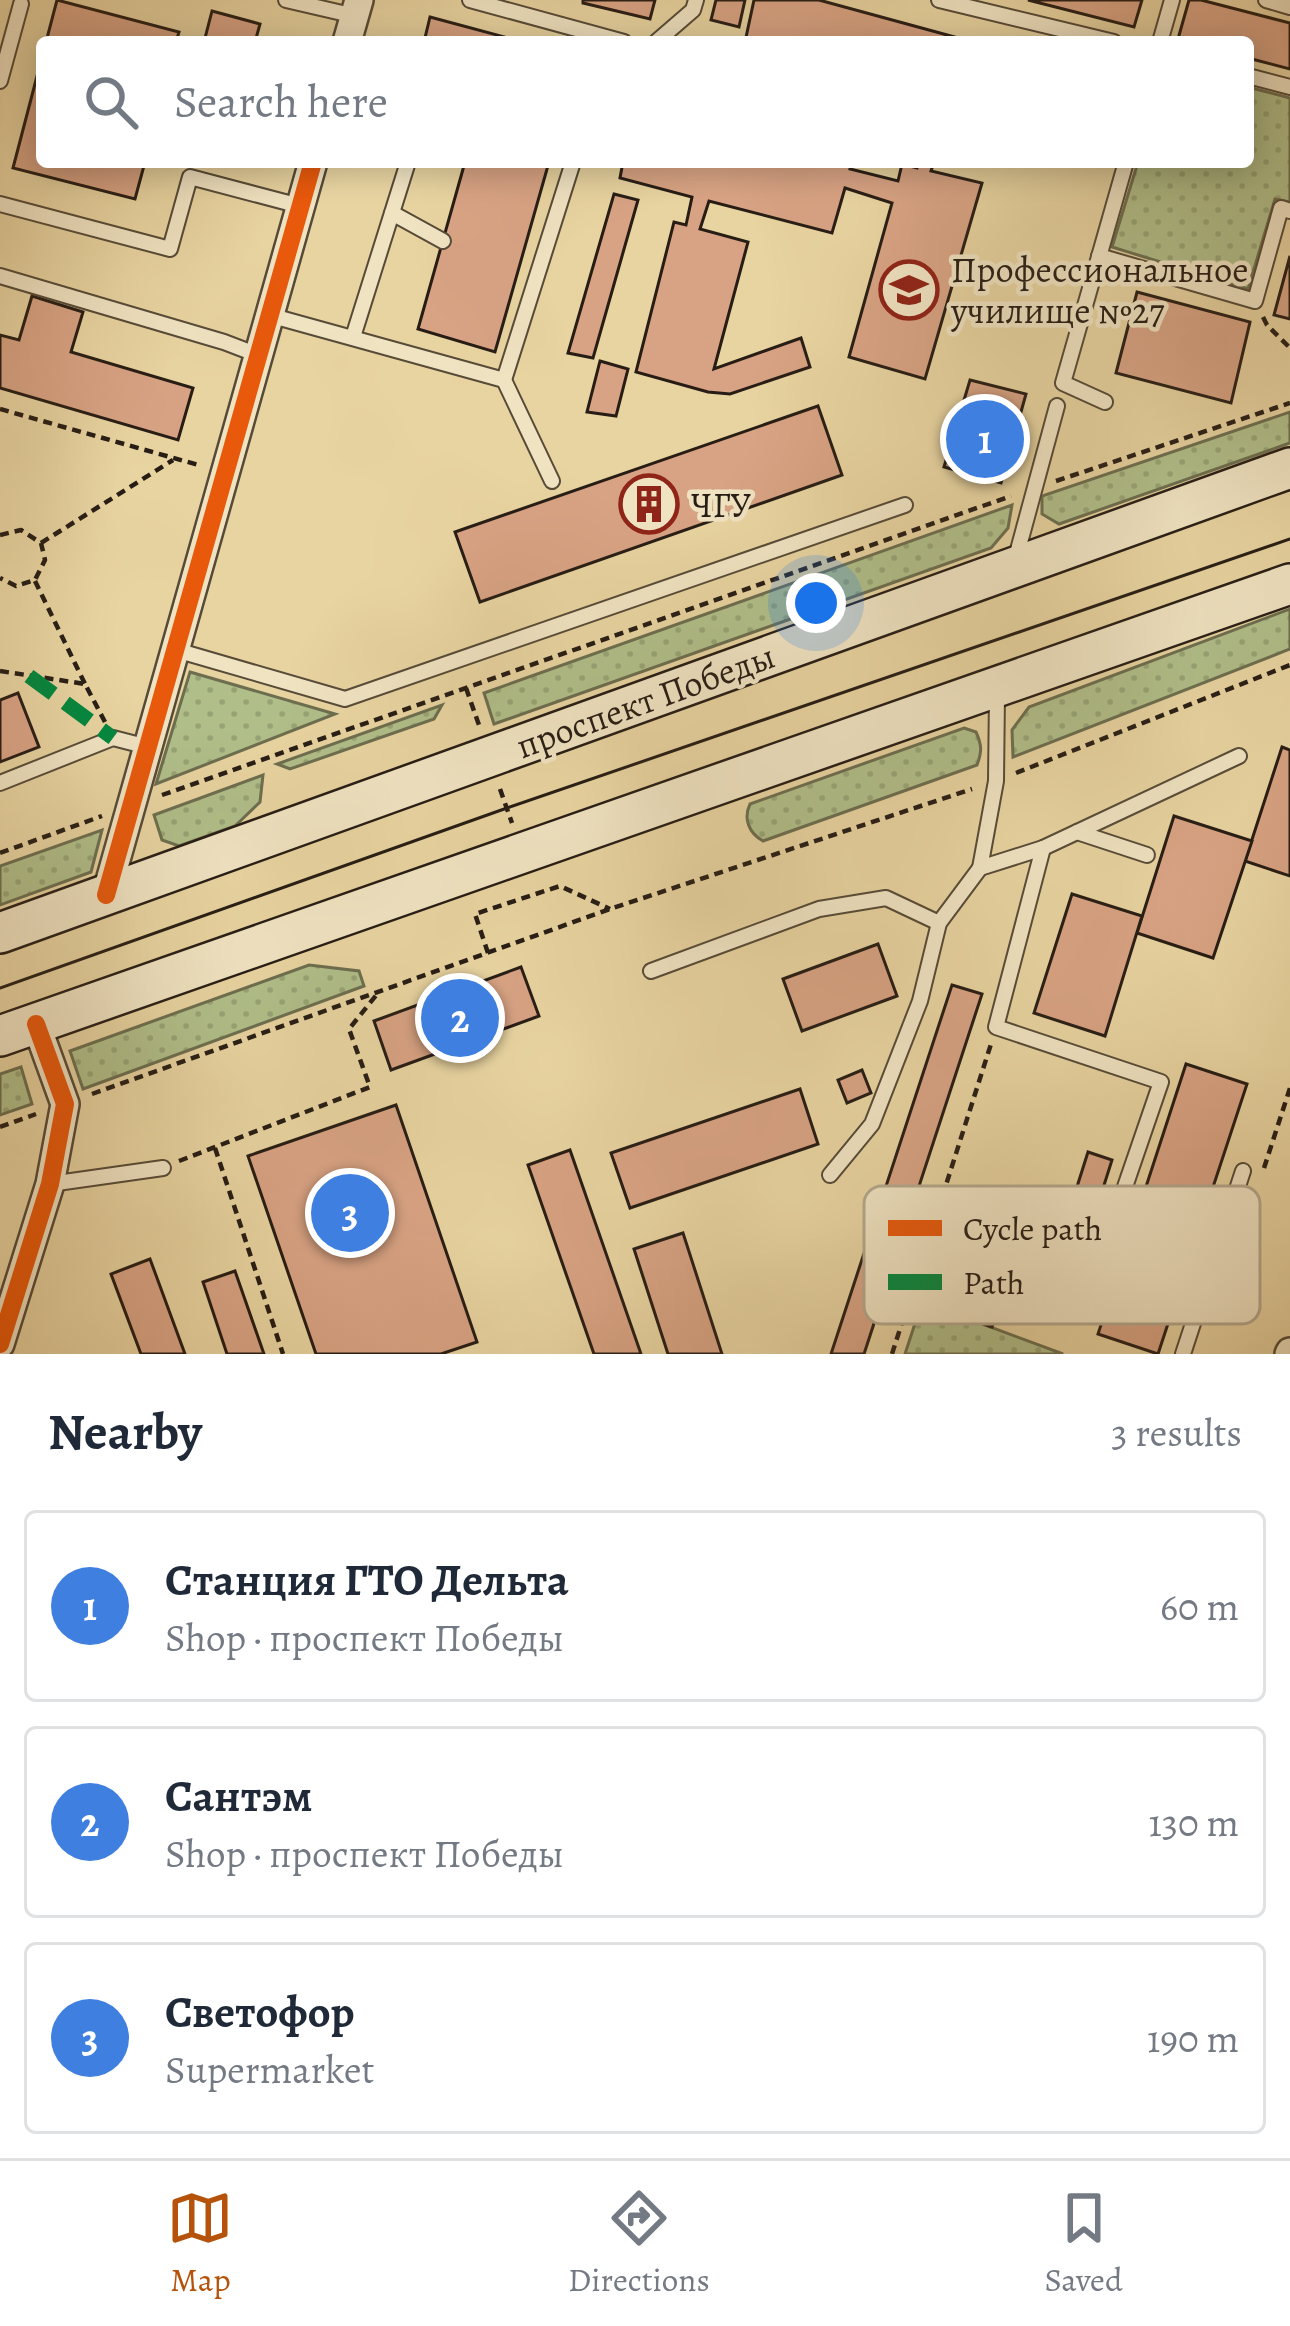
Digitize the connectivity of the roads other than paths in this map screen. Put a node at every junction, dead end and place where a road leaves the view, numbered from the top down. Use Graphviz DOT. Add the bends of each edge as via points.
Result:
graph roads {
  1 [pos="286,0"];
  2 [pos="470,0"];
  3 [pos="696,0"];
  4 [pos="939,0"];
  5 [pos="1172,0"];
  6 [pos="1266,0"];
  7 [pos="21,4"];
  8 [pos="1290,7"];
  9 [pos="354,19"];
  10 [pos="601,36"];
  11 [pos="663,36"];
  12 [pos="1089,36"];
  13 [pos="1162,36"];
  14 [pos="1254,78"];
  15 [pos="0,81"];
  16 [pos="1290,87"];
  17 [pos="311,168"];
  18 [pos="406,168"];
  19 [pos="571,168"];
  20 [pos="1124,168"];
  21 [pos="0,204"];
  22 [pos="300,206"];
  23 [pos="1290,211"];
  24 [pos="392,213"];
  25 [pos="443,241"];
  26 [pos="1099,256"];
  27 [pos="0,275"];
  28 [pos="269,315"];
  29 [pos="353,337"];
  30 [pos="257,355"];
  31 [pos="504,380"];
  32 [pos="1105,402"];
  33 [pos="1057,406"];
  34 [pos="1290,468"];
  35 [pos="552,482"];
  36 [pos="905,506"];
  37 [pos="1014,566"];
  38 [pos="1290,584"];
  39 [pos="176,650"];
  40 [pos="997,688"];
  41 [pos="148,747"];
  42 [pos="1239,756"];
  43 [pos="0,783"];
  44 [pos="1077,832"];
  45 [pos="1043,848"];
  46 [pos="1147,854"];
  47 [pos="980,868"];
  48 [pos="106,895"];
  49 [pos="939,923"];
  50 [pos="0,933"];
  51 [pos="651,971"];
  52 [pos="18,1030"];
  53 [pos="163,1168"];
  54 [pos="1244,1171"];
  55 [pos="830,1175"];
  56 [pos="50,1184"];
  57 [pos="1125,1186"];
  58 [pos="1239,1186"];
  59 [pos="1194,1324"];
  60 [pos="0,1344"];
  61 [pos="1184,1354"];
  1 -- 9 [label="lane"];
  2 -- 10 [label="lane"];
  3 -- 11 [label="lane"];
  4 -- 12 [label="lane"];
  5 -- 13 [label="lane"];
  6 -- 8 [label="lane"];
  7 -- 15 [label="lane"];
  14 -- 16 [label="lane"];
  17 -- 22 [label="street"];
  18 -- 24 [label="lane"];
  19 -- 31 [label="lane"];
  20 -- 26 [label="lane"];
  21 -- 22 [label="lane" via="170,249 190,177"];
  22 -- 28 [label="street"];
  23 -- 26 [label="lane" via="1280,208 1255,301"];
  24 -- 25 [label="lane"];
  24 -- 29 [label="lane"];
  26 -- 32 [label="lane" via="1063,383"];
  27 -- 30 [label="lane"];
  28 -- 29 [label="lane"];
  28 -- 30 [label="street"];
  29 -- 31 [label="lane"];
  30 -- 39 [label="street"];
  31 -- 35 [label="lane"];
  33 -- 37 [label="lane"];
  34 -- 37 [label="main road, проспект Победы"];
  36 -- 39 [label="lane" via="345,698"];
  37 -- 48 [label="main road, проспект Победы"];
  38 -- 40 [label="main road"];
  39 -- 41 [label="street"];
  40 -- 47 [label="lane" via="996,781"];
  40 -- 52 [label="main road"];
  41 -- 43 [label="lane" via="112,738"];
  41 -- 48 [label="street"];
  42 -- 44 [label="lane"];
  44 -- 45 [label="lane"];
  44 -- 46 [label="lane"];
  45 -- 47 [label="lane"];
  45 -- 57 [label="lane" via="996,1027 1161,1082"];
  47 -- 49 [label="lane"];
  48 -- 50 [label="main road, проспект Победы"];
  49 -- 51 [label="lane" via="886,898 819,909"];
  49 -- 55 [label="lane" via="920,1001 872,1124"];
  52 -- 56 [label="street" via="65,1104"];
  53 -- 56 [label="lane"];
  54 -- 58 [label="lane"];
  56 -- 60 [label="street"];
  59 -- 61 [label="lane"];
}
